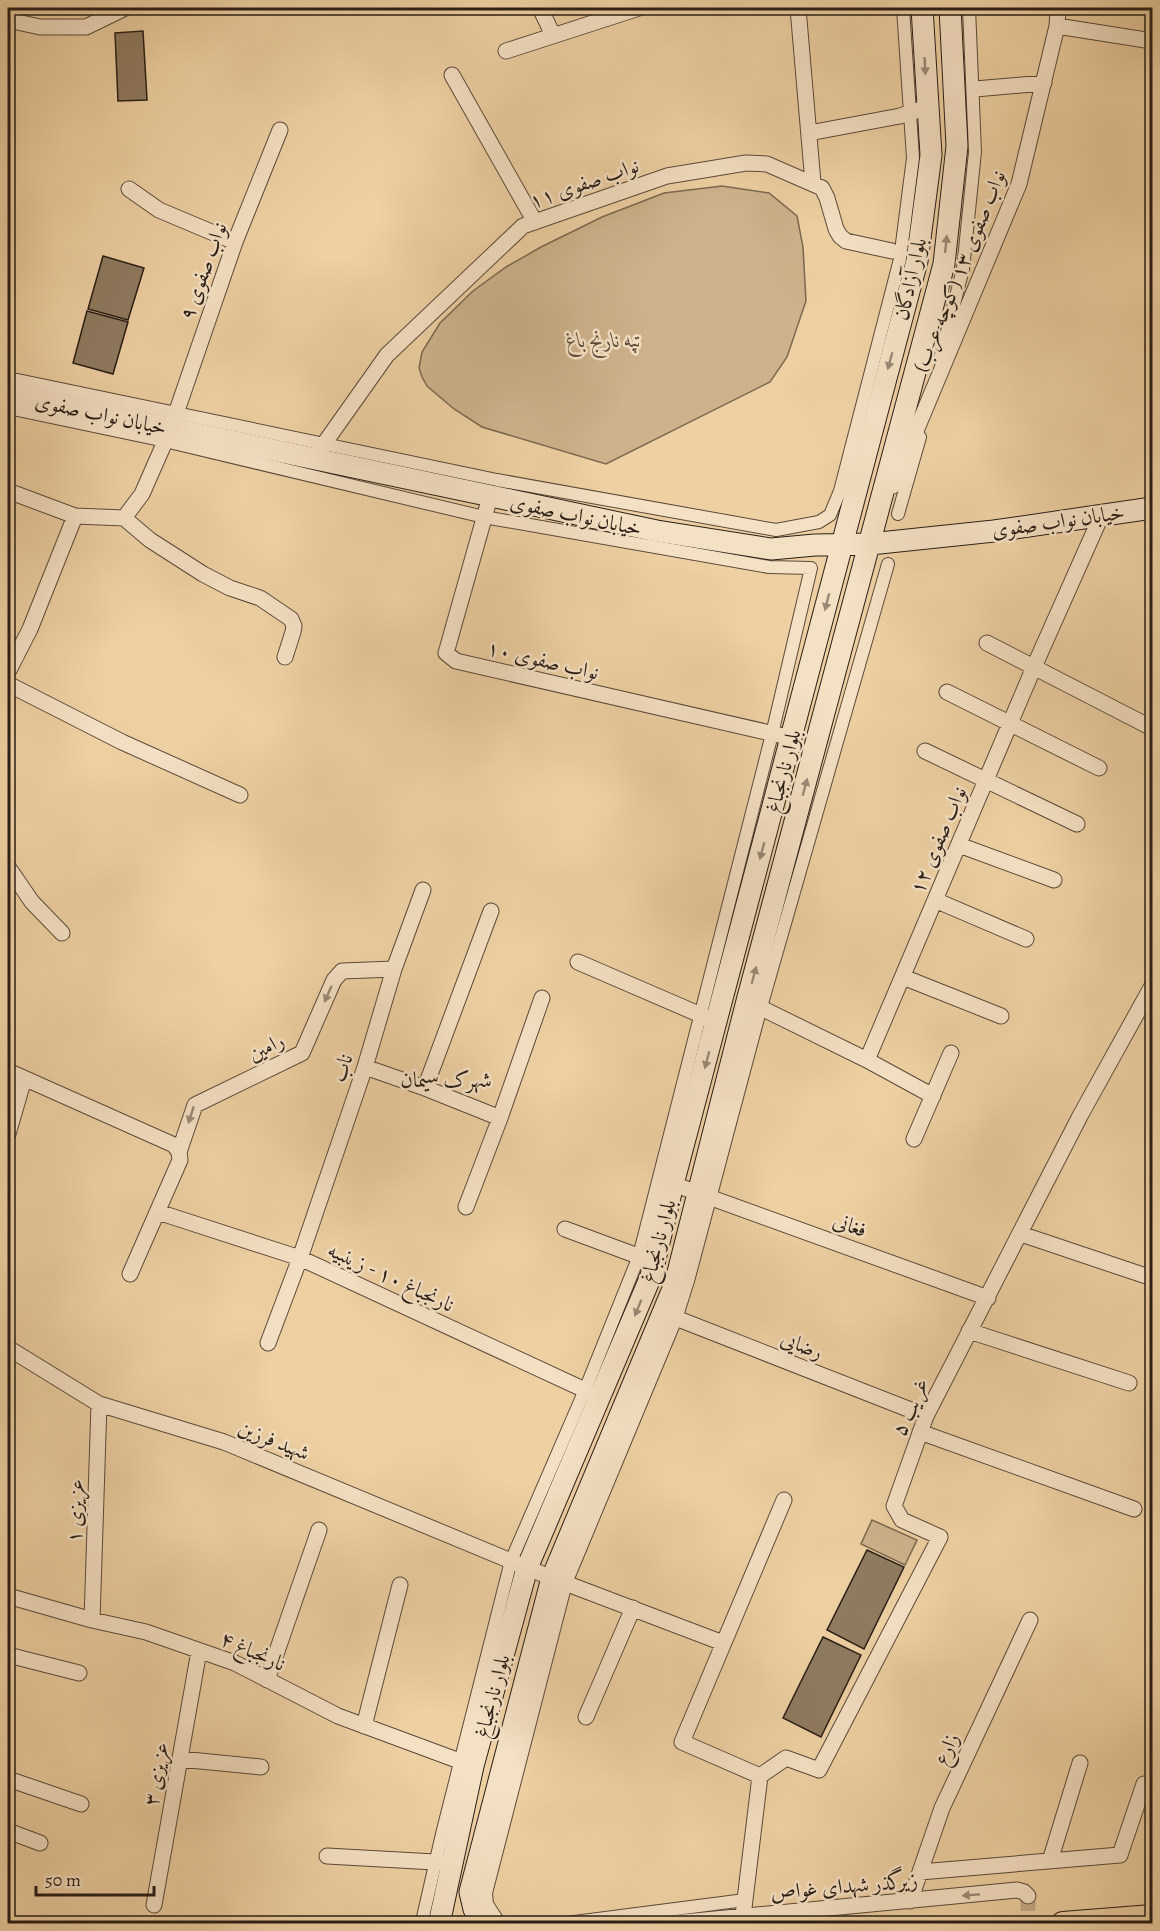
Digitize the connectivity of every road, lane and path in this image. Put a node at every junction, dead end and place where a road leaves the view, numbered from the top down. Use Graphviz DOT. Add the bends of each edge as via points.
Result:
graph roads {
  1 [pos="125,8"];
  2 [pos="540,8"];
  3 [pos="639,8"];
  4 [pos="798,8"];
  5 [pos="903,8"];
  6 [pos="922,8"];
  7 [pos="950,8"];
  8 [pos="969,8"];
  9 [pos="1058,8"];
  10 [pos="8,20"];
  11 [pos="1057,26"];
  12 [pos="553,35"];
  13 [pos="1152,41"];
  14 [pos="506,51"];
  15 [pos="452,75"];
  16 [pos="1044,83"];
  17 [pos="975,90"];
  18 [pos="919,110"];
  19 [pos="280,130"];
  20 [pos="809,133"];
  21 [pos="813,183"];
  22 [pos="129,189"];
  23 [pos="535,222"];
  24 [pos="235,242"];
  25 [pos="892,251"];
  26 [pos="8,378"];
  27 [pos="933,388"];
  28 [pos="8,394"];
  29 [pos="8,408"];
  30 [pos="171,428"];
  31 [pos="319,451"];
  32 [pos="8,491"];
  33 [pos="487,507"];
  34 [pos="1152,508"];
  35 [pos="889,510"];
  36 [pos="1102,514"];
  37 [pos="75,516"];
  38 [pos="124,518"];
  39 [pos="870,544"];
  40 [pos="842,545"];
  41 [pos="888,564"];
  42 [pos="987,643"];
  43 [pos="285,657"];
  44 [pos="1034,667"];
  45 [pos="8,672"];
  46 [pos="8,684"];
  47 [pos="947,692"];
  48 [pos="1010,723"];
  49 [pos="1152,728"];
  50 [pos="782,736"];
  51 [pos="925,751"];
  52 [pos="1100,768"];
  53 [pos="986,781"];
  54 [pos="240,795"];
  55 [pos="1077,824"];
  56 [pos="959,845"];
  57 [pos="8,867"];
  58 [pos="1054,880"];
  59 [pos="423,890"];
  60 [pos="935,900"];
  61 [pos="491,911"];
  62 [pos="63,933"];
  63 [pos="1026,939"];
  64 [pos="578,962"];
  65 [pos="394,969"];
  66 [pos="903,977"];
  67 [pos="1152,986"];
  68 [pos="542,998"];
  69 [pos="754,1004"];
  70 [pos="1001,1016"];
  71 [pos="709,1018"];
  72 [pos="951,1053"];
  73 [pos="867,1060"];
  74 [pos="364,1067"];
  75 [pos="8,1071"];
  76 [pos="24,1079"];
  77 [pos="425,1088"];
  78 [pos="933,1095"];
  79 [pos="500,1118"];
  80 [pos="8,1134"];
  81 [pos="914,1139"];
  82 [pos="179,1152"];
  83 [pos="673,1184"];
  84 [pos="704,1194"];
  85 [pos="466,1207"];
  86 [pos="158,1212"];
  87 [pos="565,1229"];
  88 [pos="1021,1234"];
  89 [pos="300,1258"];
  90 [pos="647,1259"];
  91 [pos="130,1274"];
  92 [pos="1152,1278"];
  93 [pos="988,1298"];
  94 [pos="670,1316"];
  95 [pos="969,1331"];
  96 [pos="268,1343"];
  97 [pos="8,1348"];
  98 [pos="1129,1383"];
  99 [pos="593,1394"];
  100 [pos="99,1404"];
  101 [pos="926,1416"];
  102 [pos="920,1432"];
  103 [pos="784,1500"];
  104 [pos="1134,1509"];
  105 [pos="319,1530"];
  106 [pos="519,1564"];
  107 [pos="559,1581"];
  108 [pos="400,1585"];
  109 [pos="8,1596"];
  110 [pos="633,1608"];
  111 [pos="92,1620"];
  112 [pos="1030,1620"];
  113 [pos="723,1643"];
  114 [pos="200,1651"];
  115 [pos="8,1655"];
  116 [pos="79,1673"];
  117 [pos="267,1680"];
  118 [pos="586,1717"];
  119 [pos="364,1726"];
  120 [pos="180,1759"];
  121 [pos="467,1763"];
  122 [pos="1080,1763"];
  123 [pos="261,1767"];
  124 [pos="760,1776"];
  125 [pos="8,1779"];
  126 [pos="1144,1784"];
  127 [pos="81,1804"];
  128 [pos="8,1831"];
  129 [pos="40,1842"];
  130 [pos="327,1856"];
  131 [pos="1050,1861"];
  132 [pos="444,1863"];
  133 [pos="920,1872"];
  134 [pos="1028,1896"];
  135 [pos="745,1900"];
  136 [pos="910,1900"];
  137 [pos="154,1905"];
  138 [pos="743,1916"];
  139 [pos="1152,1917"];
  140 [pos="420,1923"];
  141 [pos="439,1923"];
  142 [pos="481,1923"];
  143 [pos="500,1923"];
  144 [pos="559,1923"];
  145 [pos="663,1923"];
  146 [pos="1063,1923"];
  1 -- 10 [label="street" via="86,27 40,27"];
  2 -- 12 [label="street"];
  3 -- 12 [label="street"];
  4 -- 20 [label="street"];
  5 -- 18 [label="street"];
  6 -- 18 [label="main road, بلوار آزادگان, one-way"];
  35 -- 7 [label="main road, بلوار آزادگان, one-way" via="944,264 957,146"];
  8 -- 27 [label="street" via="975,152 963,269"];
  9 -- 11 [label="street, نواب صفوی ۱۳ (کوچه عرب)"];
  11 -- 13 [label="street"];
  11 -- 16 [label="street, نواب صفوی ۱۳ (کوچه عرب)"];
  12 -- 14 [label="street"];
  15 -- 23 [label="street"];
  16 -- 17 [label="street"];
  16 -- 27 [label="street, نواب صفوی ۱۳ (کوچه عرب)" via="1019,184"];
  18 -- 20 [label="street"];
  18 -- 31 [label="street" via="900,259 840,491 830,515 819,522 777,530"];
  18 -- 40 [label="main road, بلوار آزادگان, one-way" via="931,155 917,261"];
  19 -- 24 [label="street, نواب صفوی ۹"];
  20 -- 21 [label="street"];
  21 -- 23 [label="street, نواب صفوی ۱۱" via="767,164 746,163 667,176"];
  21 -- 25 [label="street" via="822,188 840,236 846,241"];
  22 -- 24 [label="street" via="159,210"];
  23 -- 31 [label="street, نواب صفوی ۱۱" via="523,226 387,355"];
  24 -- 30 [label="street, نواب صفوی ۹"];
  26 -- 30 [label="street"];
  27 -- 35 [label="street, نواب صفوی ۱۳ (کوچه عرب)" via="888,497"];
  28 -- 30 [label="main road, خیابان نواب صفوی"];
  29 -- 30 [label="street"];
  30 -- 31 [label="main road, خیابان نواب صفوی"];
  30 -- 33 [label="street"];
  30 -- 38 [label="street, نواب صفوی ۹" via="142,494"];
  31 -- 33 [label="main road, خیابان نواب صفوی"];
  32 -- 37 [label="street"];
  33 -- 40 [label="main road, خیابان نواب صفوی" via="771,549"];
  33 -- 50 [label="street, نواب صفوی ۱۰" via="446,653 456,661"];
  33 -- 50 [label="street" via="769,567 811,568"];
  34 -- 36 [label="main road, خیابان نواب صفوی"];
  35 -- 39 [label="main road, بلوار آزادگان"];
  36 -- 39 [label="main road, خیابان نواب صفوی" via="994,531"];
  36 -- 44 [label="street, نواب صفوی ۱۲"];
  37 -- 38 [label="street"];
  37 -- 45 [label="street" via="30,629"];
  38 -- 43 [label="street" via="203,574 260,598 291,619 294,626"];
  39 -- 40 [label="main road, خیابان نواب صفوی"];
  69 -- 39 [label="main road, بلوار نارنجباغ, one-way"];
  40 -- 50 [label="main road, بلوار نارنجباغ, one-way"];
  41 -- 69 [label="street"];
  42 -- 44 [label="street"];
  44 -- 48 [label="street, نواب صفوی ۱۲"];
  44 -- 49 [label="street"];
  46 -- 54 [label="street" via="122,742"];
  47 -- 48 [label="street"];
  48 -- 52 [label="street"];
  48 -- 53 [label="street, نواب صفوی ۱۲"];
  50 -- 71 [label="main road, بلوار نارنجباغ"];
  51 -- 53 [label="street"];
  53 -- 55 [label="street"];
  53 -- 56 [label="street, نواب صفوی ۱۲"];
  56 -- 58 [label="street"];
  56 -- 60 [label="street, نواب صفوی ۱۲"];
  57 -- 62 [label="street" via="32,902"];
  59 -- 65 [label="street, ناب"];
  60 -- 63 [label="street"];
  60 -- 66 [label="street, نواب صفوی ۱۲"];
  61 -- 77 [label="street"];
  64 -- 71 [label="street"];
  65 -- 74 [label="street, ناب"];
  65 -- 82 [label="street, رامین, one-way" via="342,970 302,1053 195,1104"];
  66 -- 70 [label="street"];
  66 -- 73 [label="street, نواب صفوی ۱۲"];
  67 -- 88 [label="street, غریب ۵"];
  68 -- 79 [label="street"];
  69 -- 73 [label="street"];
  69 -- 84 [label="main road, بلوار نارنجباغ"];
  71 -- 83 [label="main road, بلوار نارنجباغ, one-way"];
  71 -- 90 [label="street"];
  72 -- 78 [label="street"];
  73 -- 78 [label="street"];
  74 -- 77 [label="street"];
  74 -- 89 [label="street, ناب"];
  75 -- 76 [label="street"];
  76 -- 80 [label="street"];
  76 -- 82 [label="street" via="174,1145"];
  77 -- 79 [label="street"];
  78 -- 81 [label="street"];
  79 -- 85 [label="street"];
  82 -- 86 [label="street" via="180,1160"];
  83 -- 84 [label="street, فغانی"];
  83 -- 90 [label="main road, بلوار نارنجباغ"];
  84 -- 93 [label="street, فغانی"];
  84 -- 94 [label="main road, بلوار نارنجباغ" via="675,1284"];
  86 -- 89 [label="street, نارنجباغ ۱۰ - زینبیه"];
  86 -- 91 [label="street"];
  87 -- 90 [label="street"];
  88 -- 92 [label="street"];
  88 -- 93 [label="street, غریب ۵"];
  89 -- 96 [label="street, ناب"];
  89 -- 99 [label="street, نارنجباغ ۱۰ - زینبیه"];
  90 -- 99 [label="main road, بلوار نارنجباغ" via="651,1276"];
  93 -- 95 [label="street, غریب ۵"];
  94 -- 101 [label="street, رضایی"];
  94 -- 107 [label="main road, بلوار نارنجباغ"];
  95 -- 98 [label="street"];
  95 -- 101 [label="street, غریب ۵"];
  97 -- 100 [label="street, شهید فرزین"];
  99 -- 106 [label="main road, بلوار نارنجباغ"];
  100 -- 106 [label="street, شهید فرزین" via="224,1442"];
  100 -- 111 [label="street, عزیزی ۱"];
  101 -- 102 [label="street, غریب ۵"];
  102 -- 104 [label="street"];
  102 -- 124 [label="street, غریب ۵" via="894,1506 902,1520 940,1538 819,1770 786,1758"];
  103 -- 113 [label="street"];
  105 -- 117 [label="street"];
  106 -- 107 [label="street, شهید فرزین"];
  106 -- 121 [label="main road, بلوار نارنجباغ"];
  107 -- 110 [label="street, شهید فرزین"];
  107 -- 142 [label="main road, بلوار نارنجباغ" via="470,1892"];
  107 -- 143 [label="street" via="486,1893 487,1904"];
  108 -- 119 [label="street"];
  109 -- 111 [label="street, نارنجباغ ۴"];
  110 -- 113 [label="street, شهید فرزین"];
  110 -- 118 [label="street"];
  111 -- 114 [label="street, نارنجباغ ۴" via="146,1632"];
  112 -- 133 [label="street, زارع" via="942,1808"];
  113 -- 124 [label="street" via="682,1742"];
  114 -- 117 [label="street, نارنجباغ ۴"];
  114 -- 120 [label="street, عزیزی ۳"];
  115 -- 116 [label="street"];
  117 -- 119 [label="street, نارنجباغ ۴"];
  119 -- 121 [label="street, نارنجباغ ۴"];
  120 -- 123 [label="street"];
  120 -- 137 [label="street, عزیزی ۳"];
  121 -- 132 [label="main road, بلوار نارنجباغ"];
  122 -- 131 [label="street"];
  124 -- 135 [label="street"];
  125 -- 127 [label="street"];
  126 -- 131 [label="street" via="1120,1855"];
  128 -- 129 [label="street"];
  130 -- 132 [label="street"];
  131 -- 133 [label="street"];
  132 -- 140 [label="street"];
  132 -- 141 [label="main road, بلوار نارنجباغ"];
  133 -- 136 [label="street, زارع"];
  134 -- 136 [label="street, زیرگذر شهدای غواص, one-way" via="1017,1890"];
  135 -- 138 [label="street"];
  135 -- 144 [label="street"];
  136 -- 138 [label="street, زیرگذر شهدای غواص"];
  138 -- 145 [label="street, زیرگذر شهدای غواص"];
  139 -- 146 [label="main road"];
}
